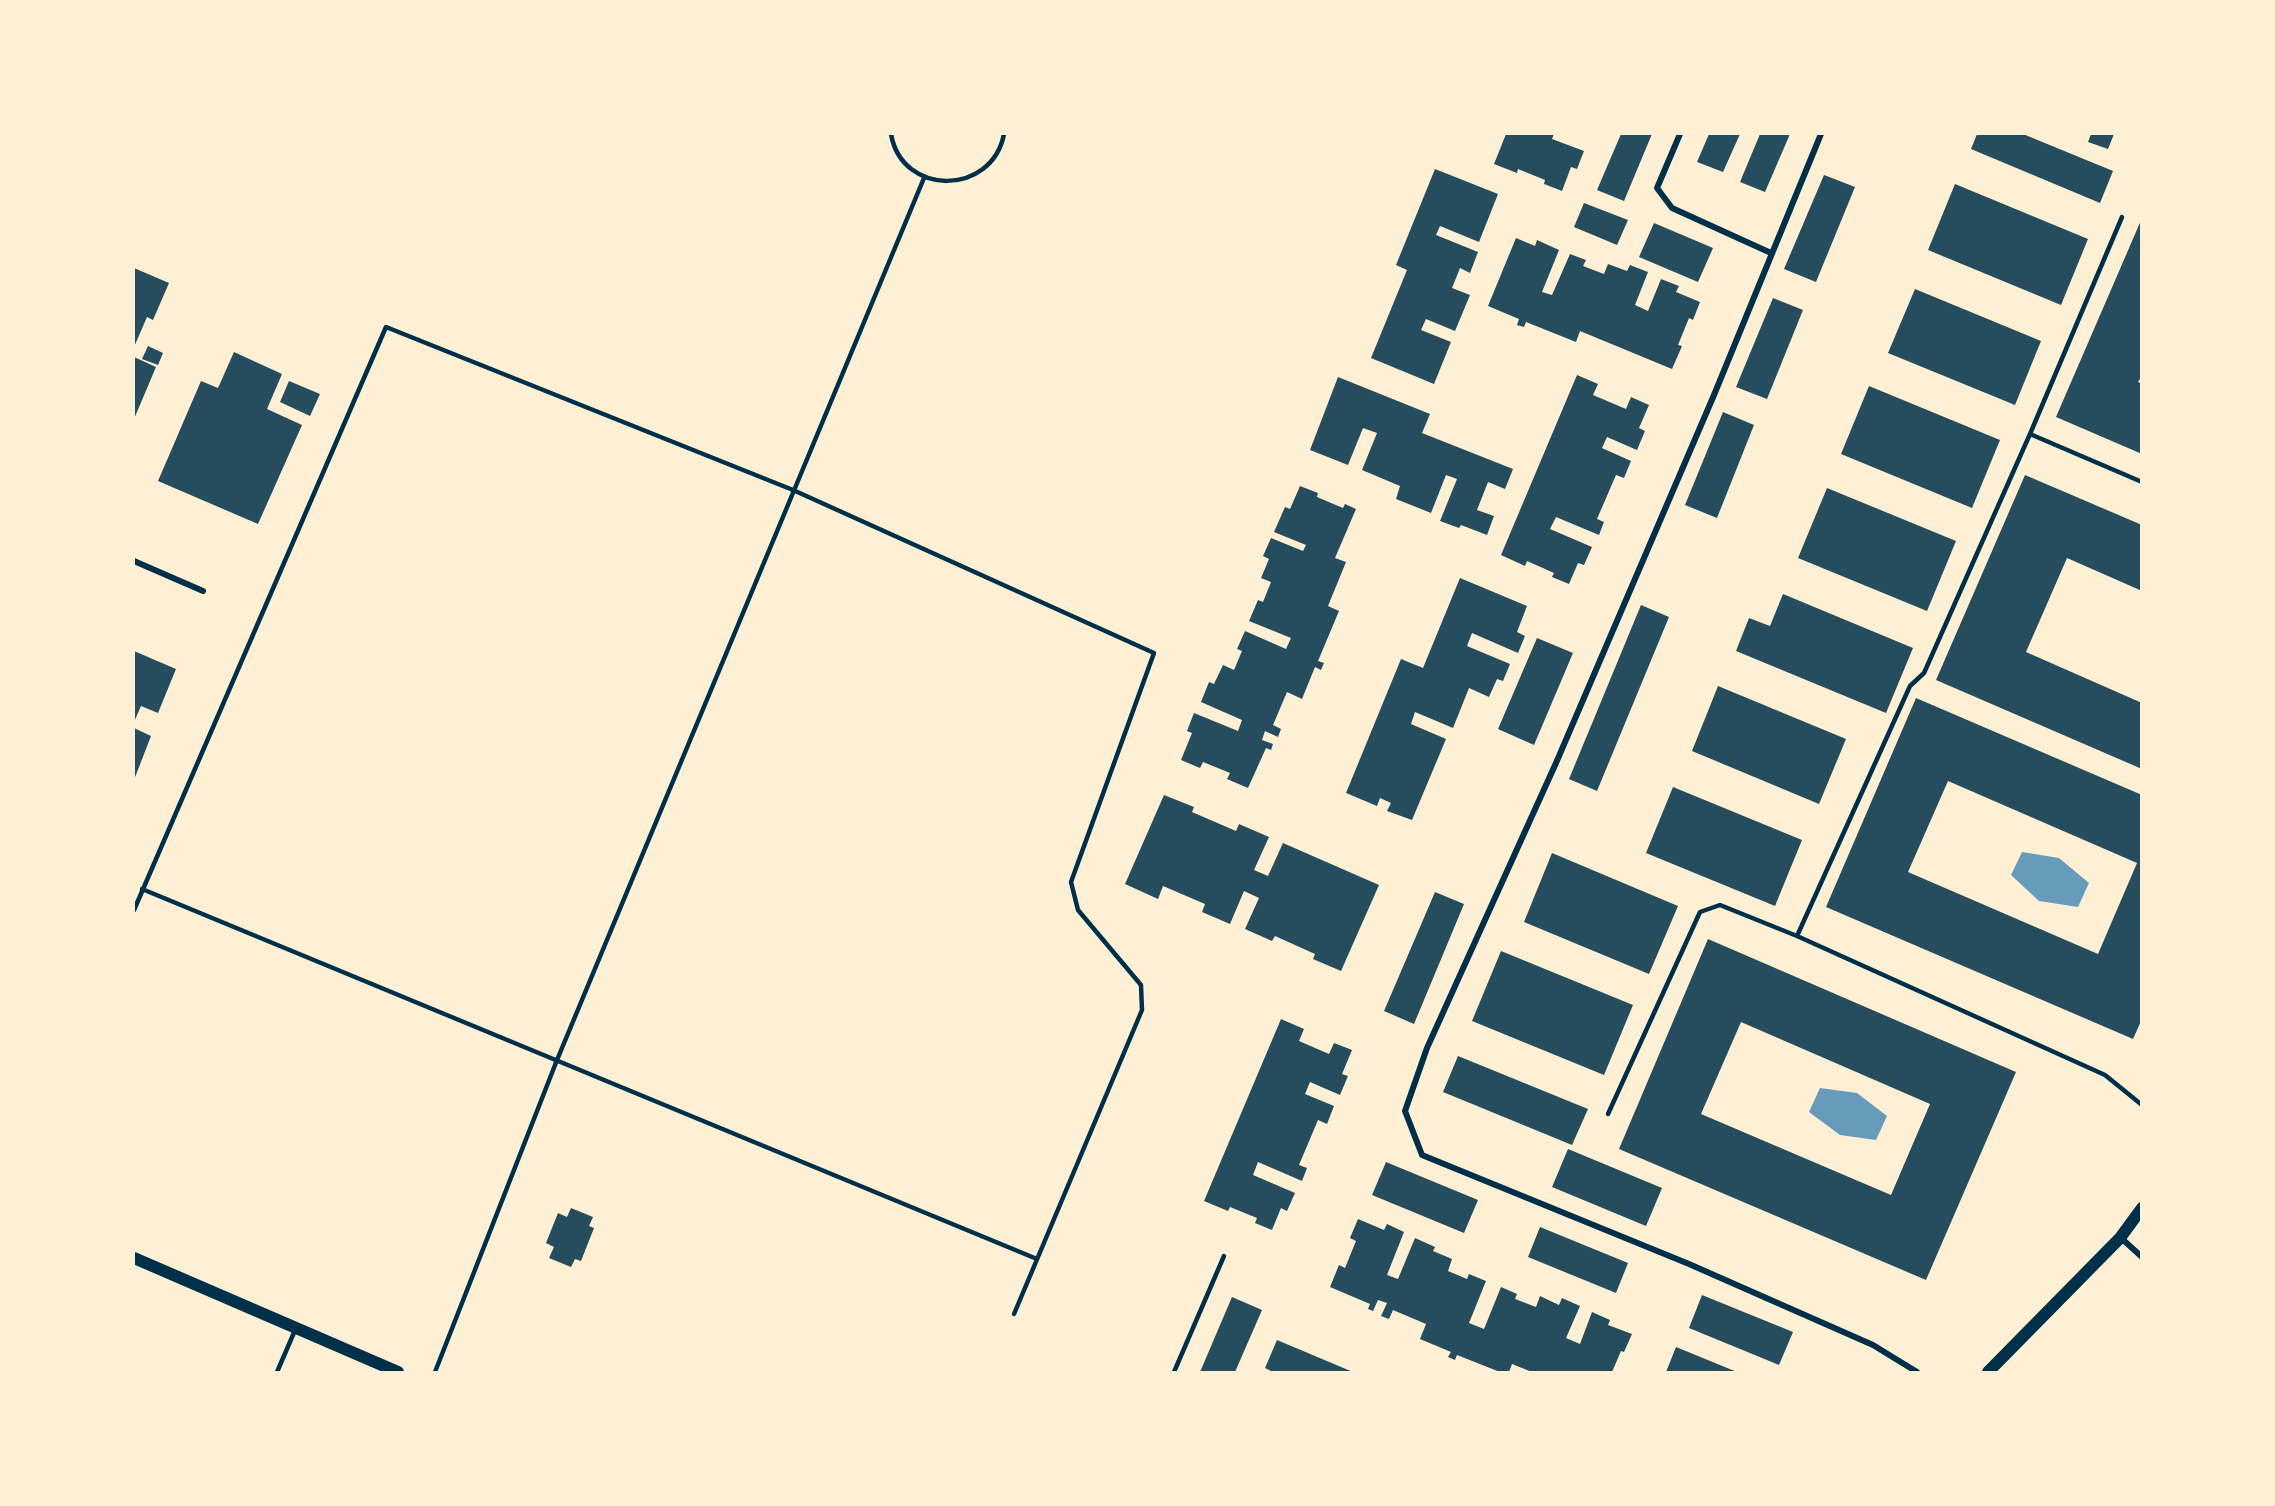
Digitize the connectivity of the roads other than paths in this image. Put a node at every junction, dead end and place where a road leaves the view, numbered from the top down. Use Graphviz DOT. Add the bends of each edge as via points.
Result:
graph roads {
  1 [pos="891,134"];
  2 [pos="1004,134"];
  3 [pos="1680,134"];
  4 [pos="1821,134"];
  5 [pos="924,178"];
  6 [pos="2122,217"];
  7 [pos="1771,253"];
  8 [pos="2030,434"];
  9 [pos="2142,482"];
  10 [pos="793,490"];
  11 [pos="134,561"];
  12 [pos="203,591"];
  13 [pos="142,889"];
  14 [pos="134,910"];
  15 [pos="1797,936"];
  16 [pos="557,1060"];
  17 [pos="2142,1105"];
  18 [pos="1608,1114"];
  19 [pos="2142,1208"];
  20 [pos="2120,1238"];
  21 [pos="1224,1256"];
  22 [pos="2142,1257"];
  23 [pos="134,1258"];
  24 [pos="1037,1259"];
  25 [pos="1014,1314"];
  26 [pos="297,1328"];
  27 [pos="277,1372"];
  28 [pos="398,1372"];
  29 [pos="435,1372"];
  30 [pos="1174,1372"];
  31 [pos="1917,1372"];
  32 [pos="1988,1372"];
  1 -- 5 [label="lane" via="905,165"];
  2 -- 5 [label="lane" via="1002,147 989,166 969,178 946,182"];
  3 -- 7 [label="street" via="1657,188 1672,208"];
  4 -- 7 [label="street"];
  5 -- 10 [label="lane"];
  6 -- 8 [label="lane"];
  7 -- 31 [label="street" via="1556,763 1427,1048 1405,1111 1422,1155 1689,1264 1873,1345"];
  8 -- 9 [label="lane"];
  8 -- 15 [label="lane" via="1924,673 1910,686"];
  10 -- 13 [label="lane" via="386,327"];
  10 -- 16 [label="lane"];
  10 -- 24 [label="lane" via="1154,653 1071,882 1078,910 1141,985 1142,1010"];
  11 -- 12 [label="street"];
  13 -- 14 [label="lane"];
  13 -- 16 [label="lane"];
  15 -- 17 [label="lane" via="2105,1075"];
  15 -- 18 [label="lane" via="1720,905 1700,912"];
  16 -- 24 [label="lane"];
  16 -- 29 [label="lane"];
  19 -- 20 [label="main road"];
  20 -- 22 [label="street"];
  20 -- 32 [label="main road"];
  21 -- 30 [label="lane"];
  23 -- 26 [label="main road"];
  24 -- 25 [label="lane"];
  26 -- 27 [label="lane"];
  26 -- 28 [label="main road"];
}
